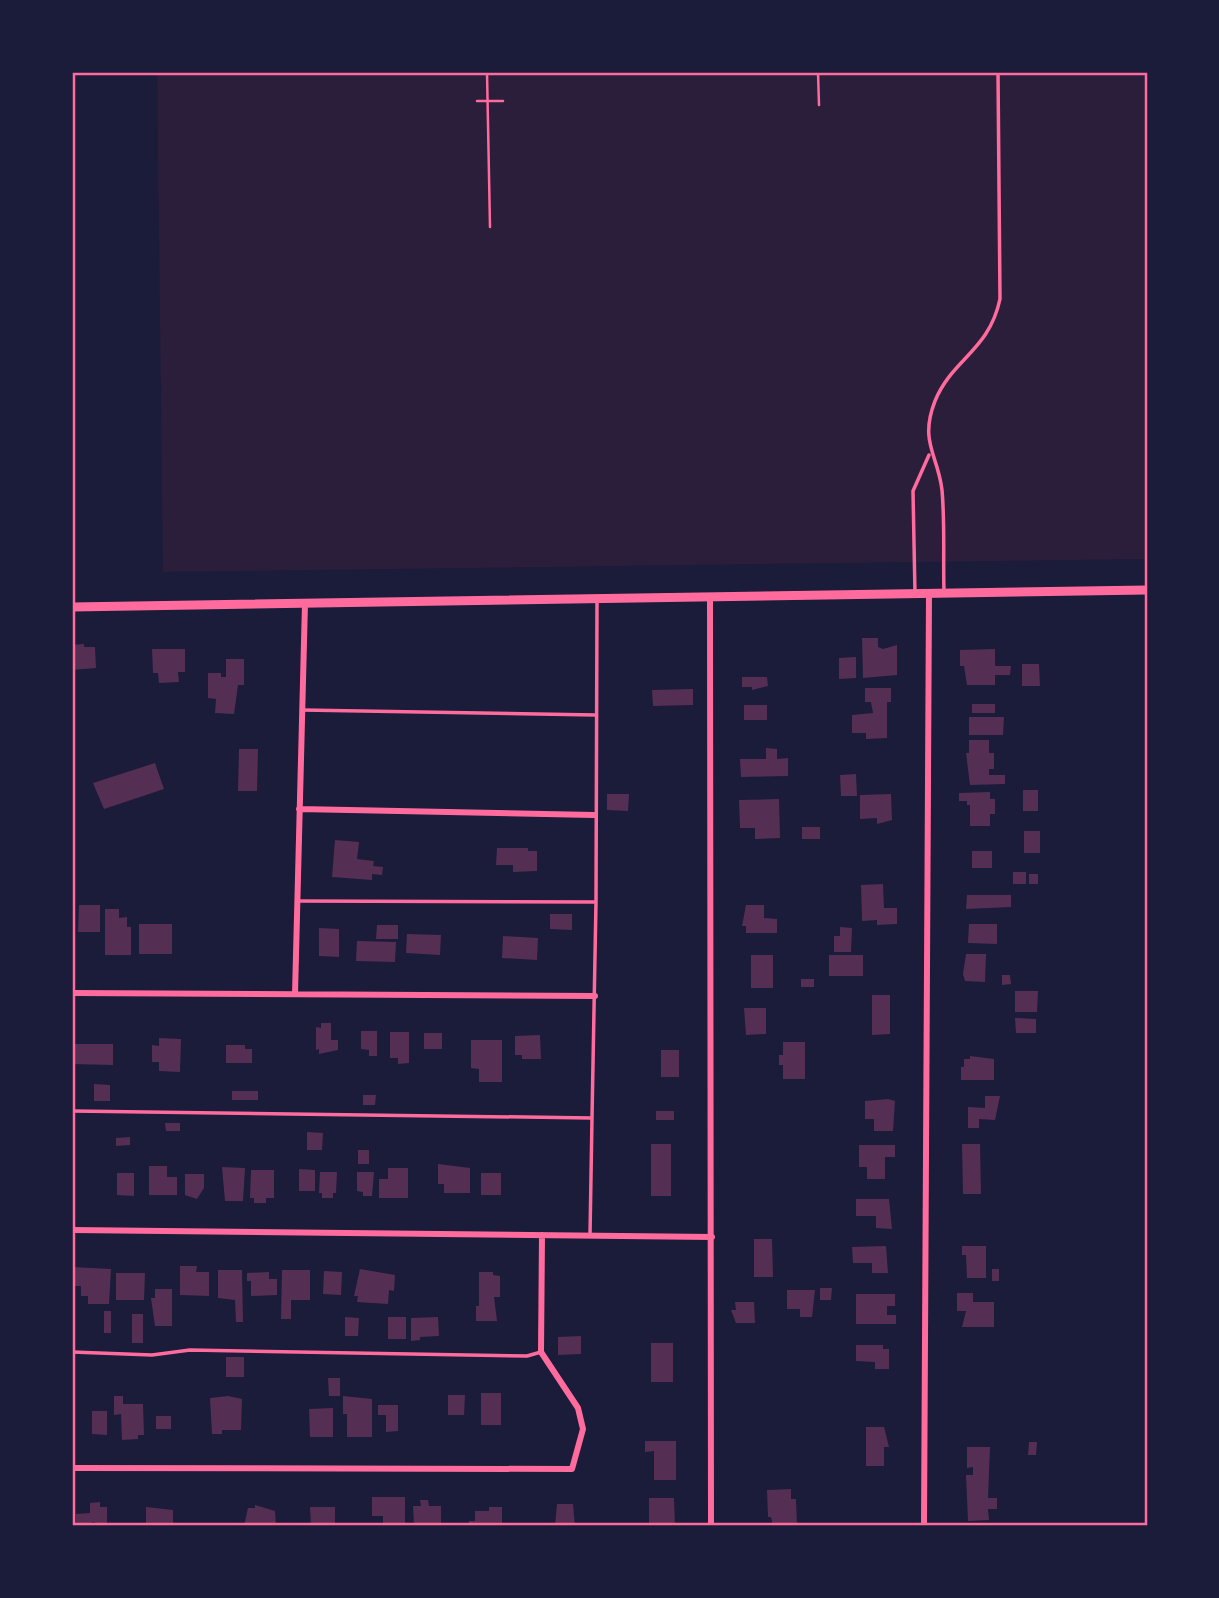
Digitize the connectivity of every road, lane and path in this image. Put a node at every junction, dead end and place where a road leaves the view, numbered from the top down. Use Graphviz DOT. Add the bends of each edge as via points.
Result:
graph roads {
  1 [pos="487,72"];
  2 [pos="818,72"];
  3 [pos="998,72"];
  4 [pos="477,101"];
  5 [pos="488,101"];
  6 [pos="503,101"];
  7 [pos="819,105"];
  8 [pos="490,228"];
  9 [pos="930,453"];
  10 [pos="1147,590"];
  11 [pos="915,594"];
  12 [pos="929,594"];
  13 [pos="944,594"];
  14 [pos="710,599"];
  15 [pos="597,600"];
  16 [pos="305,603"];
  17 [pos="72,607"];
  18 [pos="302,710"];
  19 [pos="596,715"];
  20 [pos="299,809"];
  21 [pos="594,815"];
  22 [pos="296,901"];
  23 [pos="596,902"];
  24 [pos="72,993"];
  25 [pos="295,994"];
  26 [pos="595,996"];
  27 [pos="72,1111"];
  28 [pos="592,1118"];
  29 [pos="72,1230"];
  30 [pos="542,1235"];
  31 [pos="590,1235"];
  32 [pos="712,1237"];
  33 [pos="72,1352"];
  34 [pos="541,1352"];
  35 [pos="72,1468"];
  36 [pos="711,1526"];
  37 [pos="924,1526"];
  1 -- 5 [label="path"];
  2 -- 7 [label="path"];
  3 -- 9 [label="lane" via="1000,299 989,332 951,375 936,400 930,421"];
  4 -- 5 [label="path"];
  5 -- 6 [label="path"];
  5 -- 8 [label="path"];
  9 -- 11 [label="lane" via="913,491"];
  9 -- 13 [label="lane" via="942,487"];
  10 -- 13 [label="main road"];
  11 -- 12 [label="main road"];
  11 -- 14 [label="main road"];
  12 -- 13 [label="main road"];
  12 -- 37 [label="street"];
  14 -- 15 [label="main road"];
  14 -- 32 [label="street"];
  15 -- 16 [label="main road"];
  15 -- 19 [label="lane"];
  16 -- 17 [label="main road"];
  16 -- 18 [label="street"];
  18 -- 19 [label="lane"];
  18 -- 20 [label="street"];
  19 -- 21 [label="lane"];
  20 -- 21 [label="street"];
  20 -- 22 [label="street"];
  21 -- 23 [label="lane"];
  22 -- 23 [label="lane"];
  22 -- 25 [label="street"];
  23 -- 26 [label="lane"];
  24 -- 25 [label="street"];
  25 -- 26 [label="street"];
  26 -- 28 [label="lane"];
  27 -- 28 [label="lane"];
  28 -- 31 [label="lane"];
  29 -- 30 [label="street"];
  30 -- 31 [label="street"];
  30 -- 34 [label="street"];
  31 -- 32 [label="street"];
  32 -- 36 [label="street"];
  33 -- 34 [label="lane" via="527,1356"];
  34 -- 35 [label="street" via="578,1408 583,1429 572,1469"];
}
